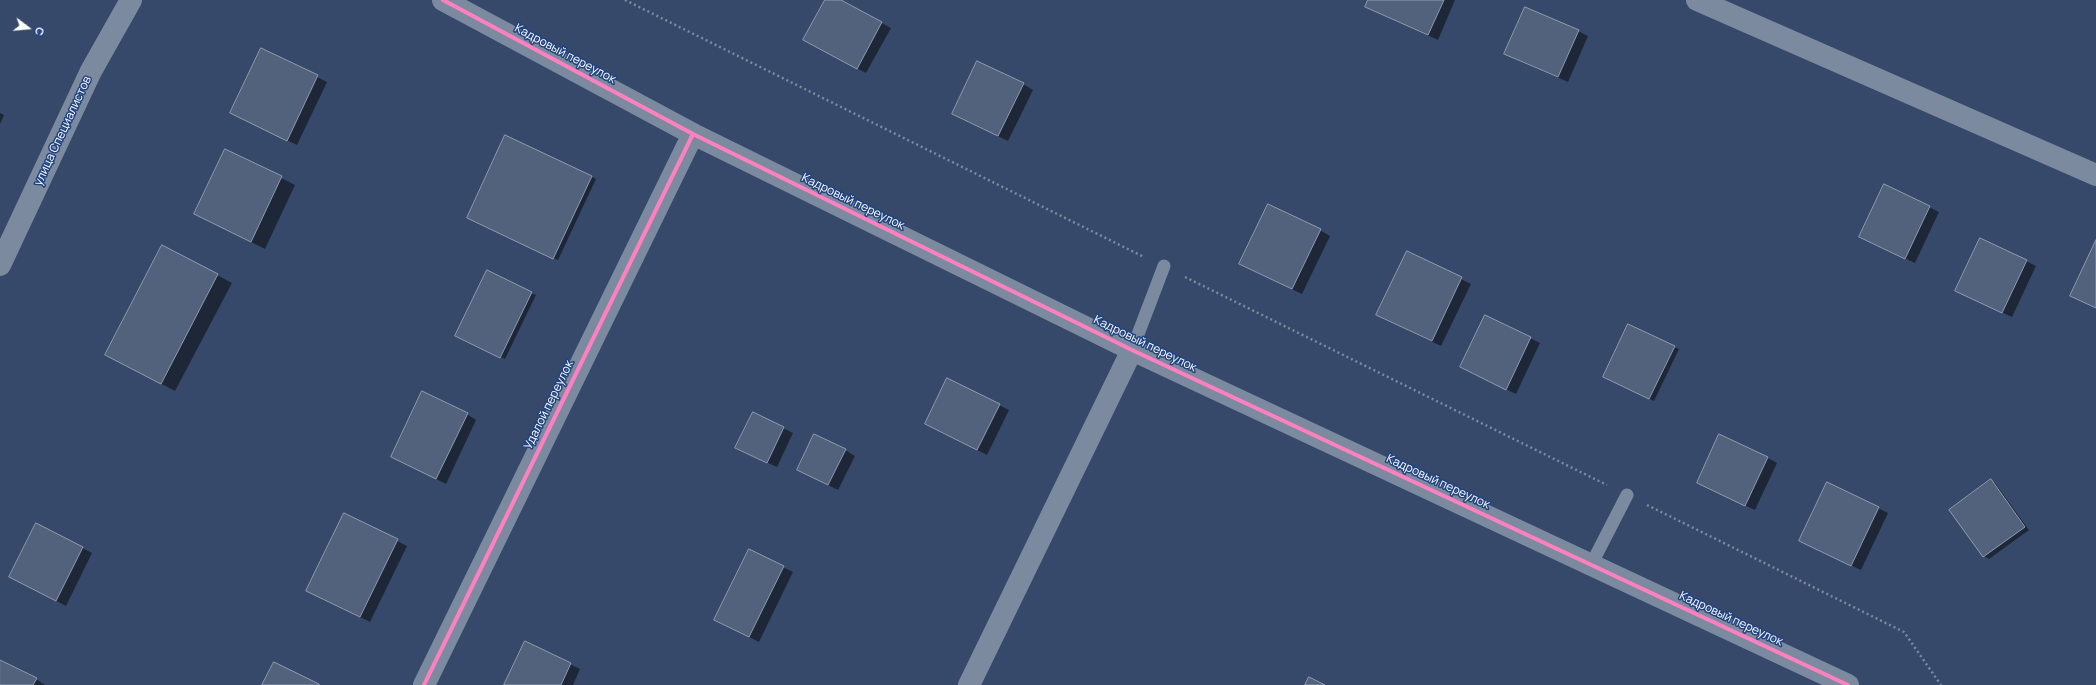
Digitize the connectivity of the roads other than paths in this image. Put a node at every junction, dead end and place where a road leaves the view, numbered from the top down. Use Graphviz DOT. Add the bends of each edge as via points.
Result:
graph roads {
  1 [pos="131,0"];
  2 [pos="443,0"];
  3 [pos="1698,0"];
  4 [pos="693,134"];
  5 [pos="2096,175"];
  6 [pos="0,265"];
  7 [pos="1164,266"];
  8 [pos="1132,350"];
  9 [pos="1627,495"];
  10 [pos="1591,565"];
  11 [pos="424,685"];
  12 [pos="969,685"];
  13 [pos="1848,685"];
  1 -- 6 [label="street, улица Специалистов" via="91,72"];
  2 -- 4 [label="street, Кадровый переулок"];
  3 -- 5 [label="street"];
  4 -- 8 [label="street, Кадровый переулок"];
  4 -- 11 [label="street, Удалой переулок"];
  7 -- 8 [label="lane"];
  8 -- 10 [label="street, Кадровый переулок"];
  8 -- 12 [label="street"];
  9 -- 10 [label="lane"];
  10 -- 13 [label="street, Кадровый переулок"];
}
